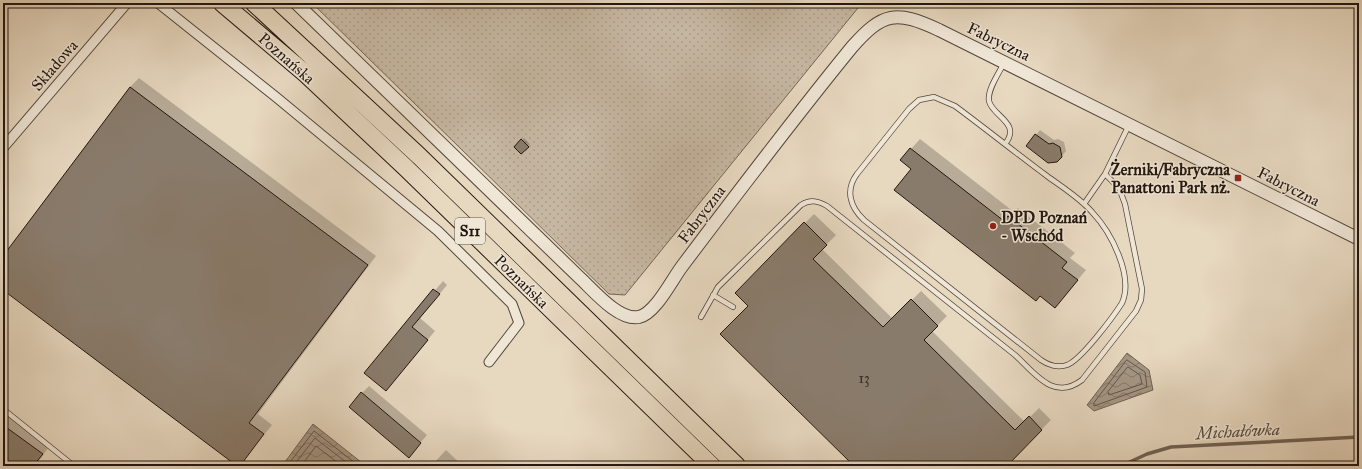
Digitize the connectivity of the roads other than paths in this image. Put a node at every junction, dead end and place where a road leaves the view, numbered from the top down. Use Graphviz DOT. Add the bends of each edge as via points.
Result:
graph roads {
  1 [pos="127,3"];
  2 [pos="158,3"];
  3 [pos="222,3"];
  4 [pos="254,3"];
  5 [pos="296,3"];
  6 [pos="1005,62"];
  7 [pos="1129,124"];
  8 [pos="1005,144"];
  9 [pos="3,148"];
  10 [pos="1105,174"];
  11 [pos="1084,204"];
  12 [pos="1359,238"];
  13 [pos="713,295"];
  14 [pos="733,307"];
  15 [pos="701,317"];
  16 [pos="489,362"];
  17 [pos="3,409"];
  18 [pos="74,466"];
  19 [pos="712,466"];
  20 [pos="737,466"];
  1 -- 9 [label="street, Składowa"];
  2 -- 16 [label="street" via="438,231 512,304 519,323"];
  3 -- 19 [label="highway, Poznańska / S11" via="306,74 405,167"];
  4 -- 20 [label="highway, Poznańska / S11" via="419,156"];
  5 -- 6 [label="street, Fabryczna" via="580,278 615,309 627,316 642,316 653,309 688,258 844,56 864,33 880,20 901,17 917,21"];
  6 -- 7 [label="street, Fabryczna"];
  6 -- 8 [label="lane" via="990,92 989,100 1008,126 1010,135"];
  7 -- 10 [label="lane"];
  7 -- 12 [label="street, Fabryczna"];
  8 -- 11 [label="lane"];
  8 -- 11 [label="lane" via="948,102 934,97 919,100 908,109 853,179 850,197 856,212 864,220 1051,366 1068,365 1078,357 1119,308 1125,294 1122,261 1098,220"];
  10 -- 11 [label="lane"];
  10 -- 13 [label="lane" via="1119,188 1125,204 1141,282 1141,300 1136,311 1082,380 1074,385 1060,388 1042,382 1014,355 827,206 817,201 808,201 801,205 722,282"];
  13 -- 14 [label="lane"];
  13 -- 15 [label="lane"];
  17 -- 18 [label="lane"];
}
